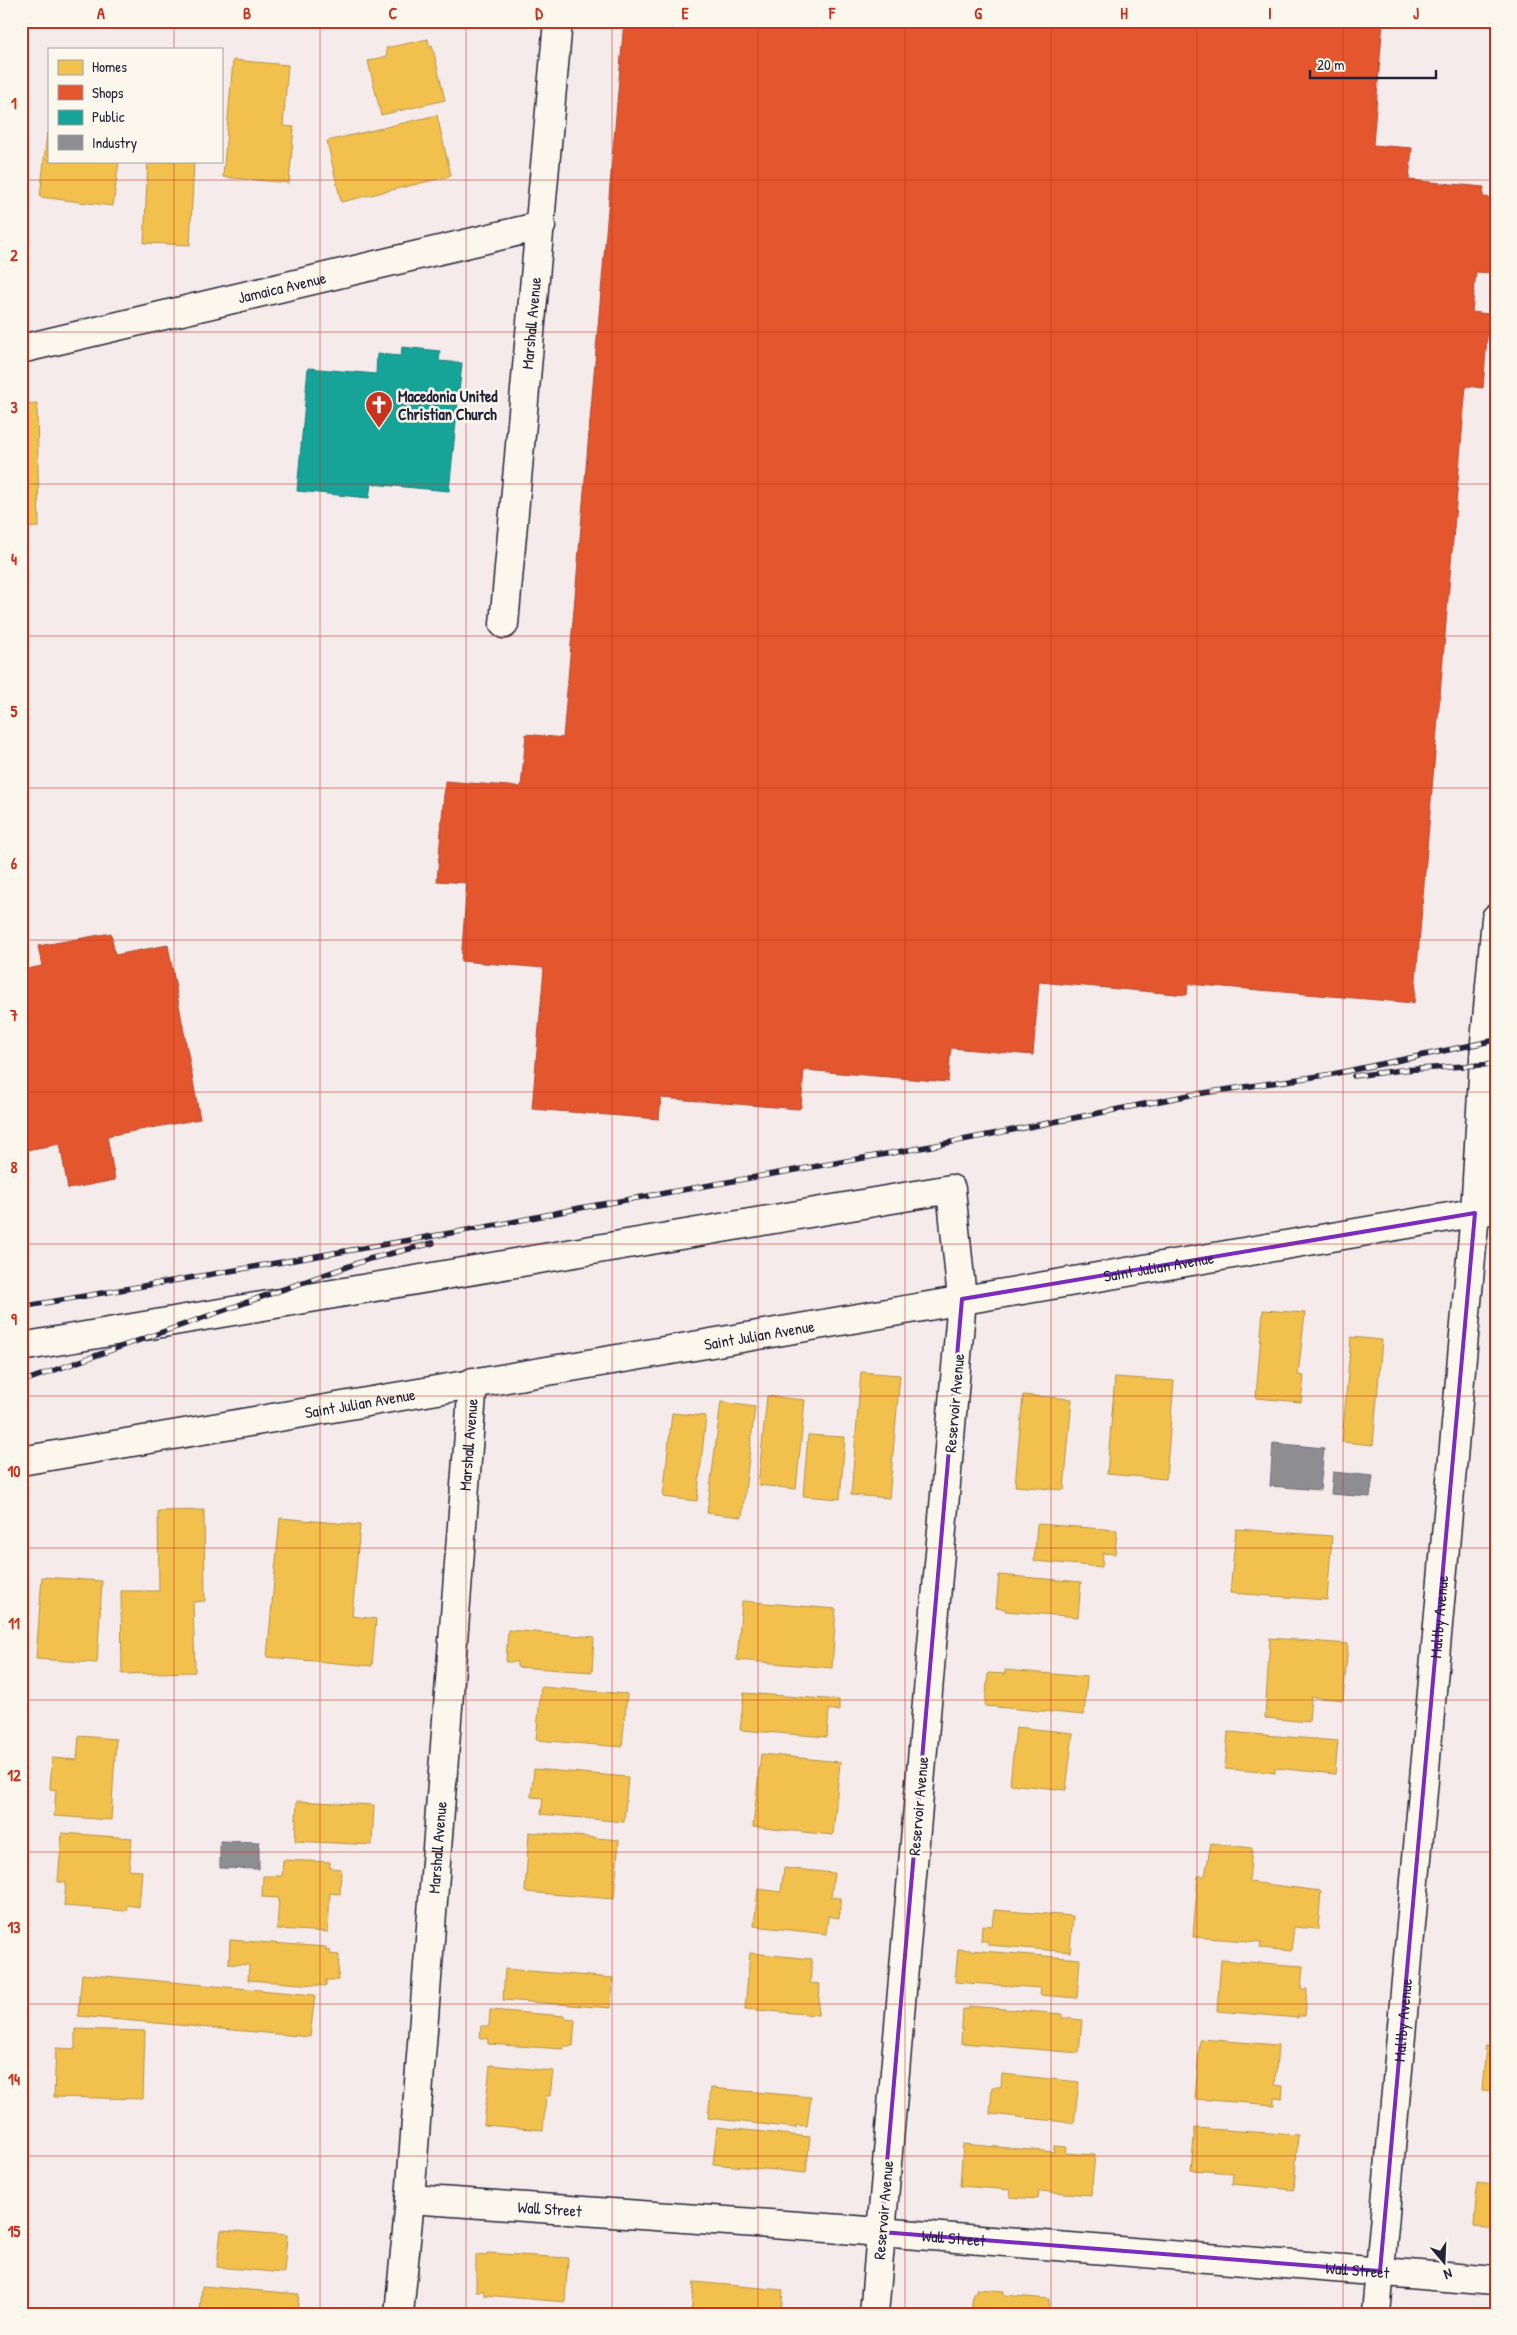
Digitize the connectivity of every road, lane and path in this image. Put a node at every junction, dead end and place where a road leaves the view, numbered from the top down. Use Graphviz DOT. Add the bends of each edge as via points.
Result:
graph roads {
  1 [pos="558,21"];
  2 [pos="541,226"];
  3 [pos="21,350"];
  4 [pos="504,624"];
  5 [pos="1496,918"];
  6 [pos="1493,976"];
  7 [pos="1485,1211"];
  8 [pos="962,1299"];
  9 [pos="21,1347"];
  10 [pos="473,1382"];
  11 [pos="21,1461"];
  12 [pos="410,2199"];
  13 [pos="881,2232"];
  14 [pos="1380,2271"];
  15 [pos="1496,2281"];
  16 [pos="399,2314"];
  17 [pos="874,2314"];
  18 [pos="1376,2314"];
  1 -- 2 [label="street, Marshall Avenue"];
  2 -- 3 [label="street, Jamaica Avenue"];
  2 -- 4 [label="street, Marshall Avenue"];
  5 -- 6 [label="street, Maltby Avenue"];
  6 -- 7 [label="street, Maltby Avenue"];
  7 -- 8 [label="street, Saint Julian Avenue"];
  7 -- 14 [label="street, Maltby Avenue"];
  8 -- 9 [label="street, Reservoir Avenue" via="951,1189"];
  8 -- 10 [label="street, Saint Julian Avenue"];
  8 -- 13 [label="street, Reservoir Avenue"];
  10 -- 11 [label="street, Saint Julian Avenue"];
  10 -- 12 [label="street, Marshall Avenue"];
  12 -- 13 [label="street, Wall Street"];
  12 -- 16 [label="street, Marshall Avenue"];
  13 -- 14 [label="street, Wall Street"];
  13 -- 17 [label="street, Reservoir Avenue"];
  14 -- 15 [label="street, Wall Street"];
  14 -- 18 [label="street, Maltby Avenue"];
}
